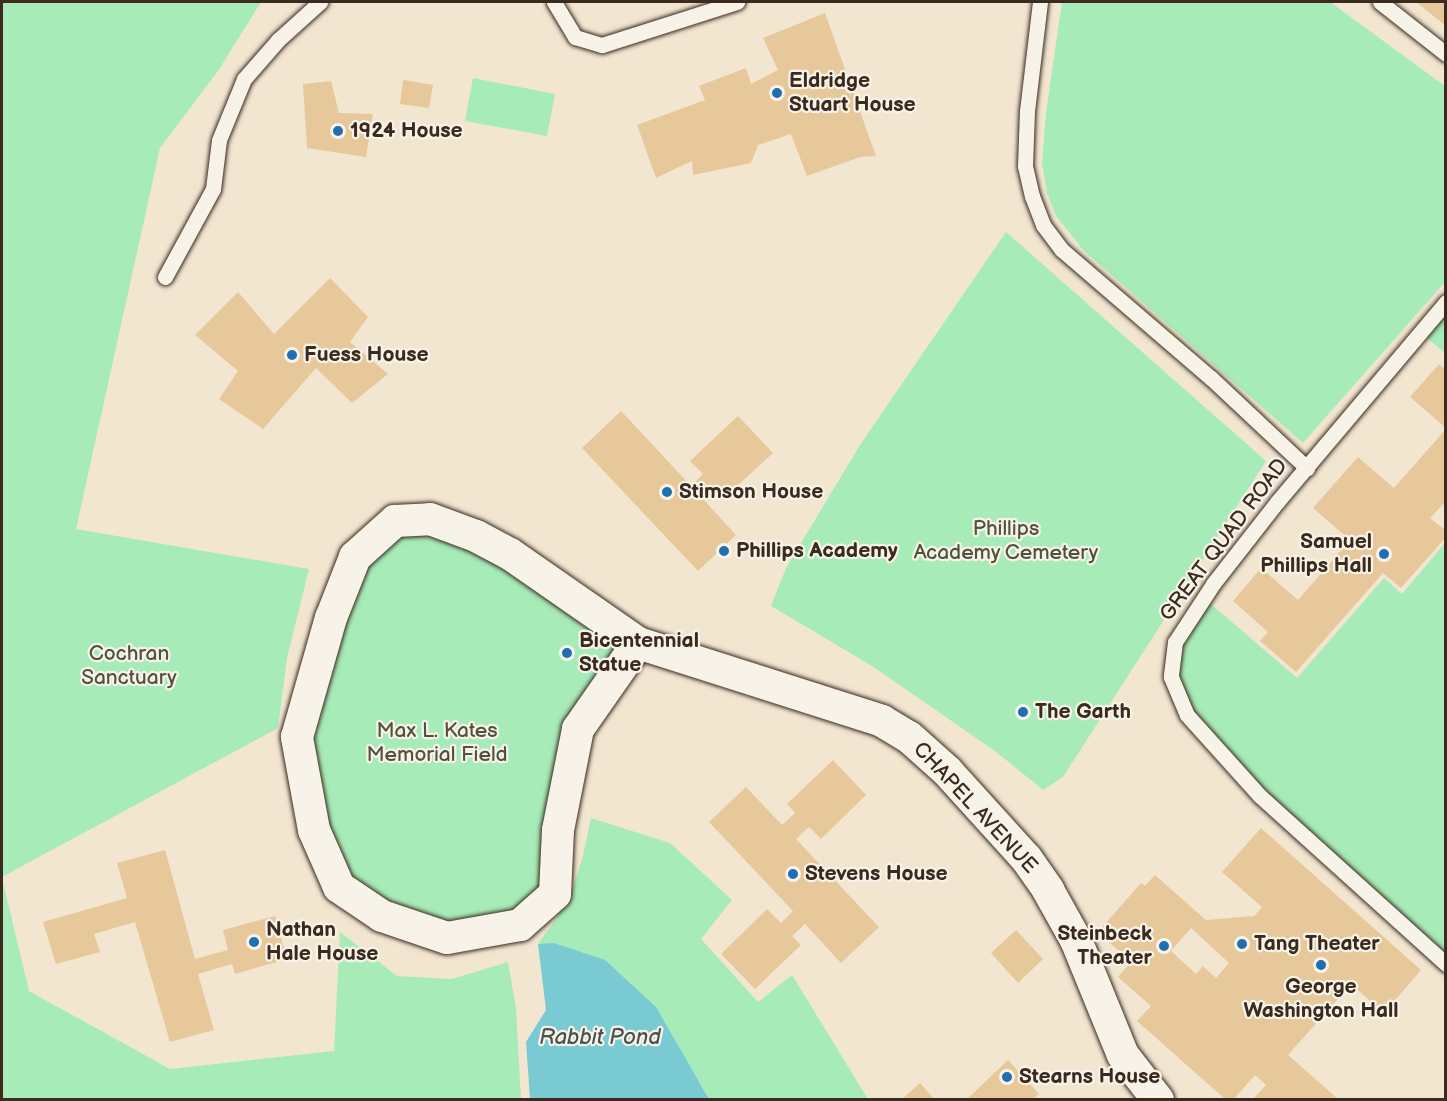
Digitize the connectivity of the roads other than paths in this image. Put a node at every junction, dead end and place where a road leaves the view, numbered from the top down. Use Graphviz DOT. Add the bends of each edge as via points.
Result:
graph roads {
  1 [pos="320,2"];
  2 [pos="554,2"];
  3 [pos="737,2"];
  4 [pos="1040,2"];
  5 [pos="1380,2"];
  6 [pos="1446,54"];
  7 [pos="165,277"];
  8 [pos="1446,302"];
  9 [pos="1307,468"];
  10 [pos="638,643"];
  11 [pos="1446,964"];
  12 [pos="1158,1100"];
  1 -- 7 [label="lane" via="278,40 244,79 219,140 213,189"];
  2 -- 3 [label="lane" via="575,37 602,45"];
  4 -- 9 [label="lane, GREAT QUAD ROAD" via="1027,111 1025,166 1044,225 1062,250 1211,378"];
  5 -- 6 [label="lane"];
  8 -- 9 [label="lane"];
  9 -- 11 [label="lane, GREAT QUAD ROAD" via="1191,616 1175,642 1171,678 1187,716 1260,796"];
  10 -- 10 [label="street, CHAPEL AVENUE" via="510,554 476,536 430,519 394,521 356,557 331,618 297,737 314,830 339,886 382,916 447,938 520,925 555,894 558,830 578,729"];
  10 -- 12 [label="street, CHAPEL AVENUE" via="882,721 909,737 947,771 1026,858 1048,890 1076,940 1123,1055"];
}
